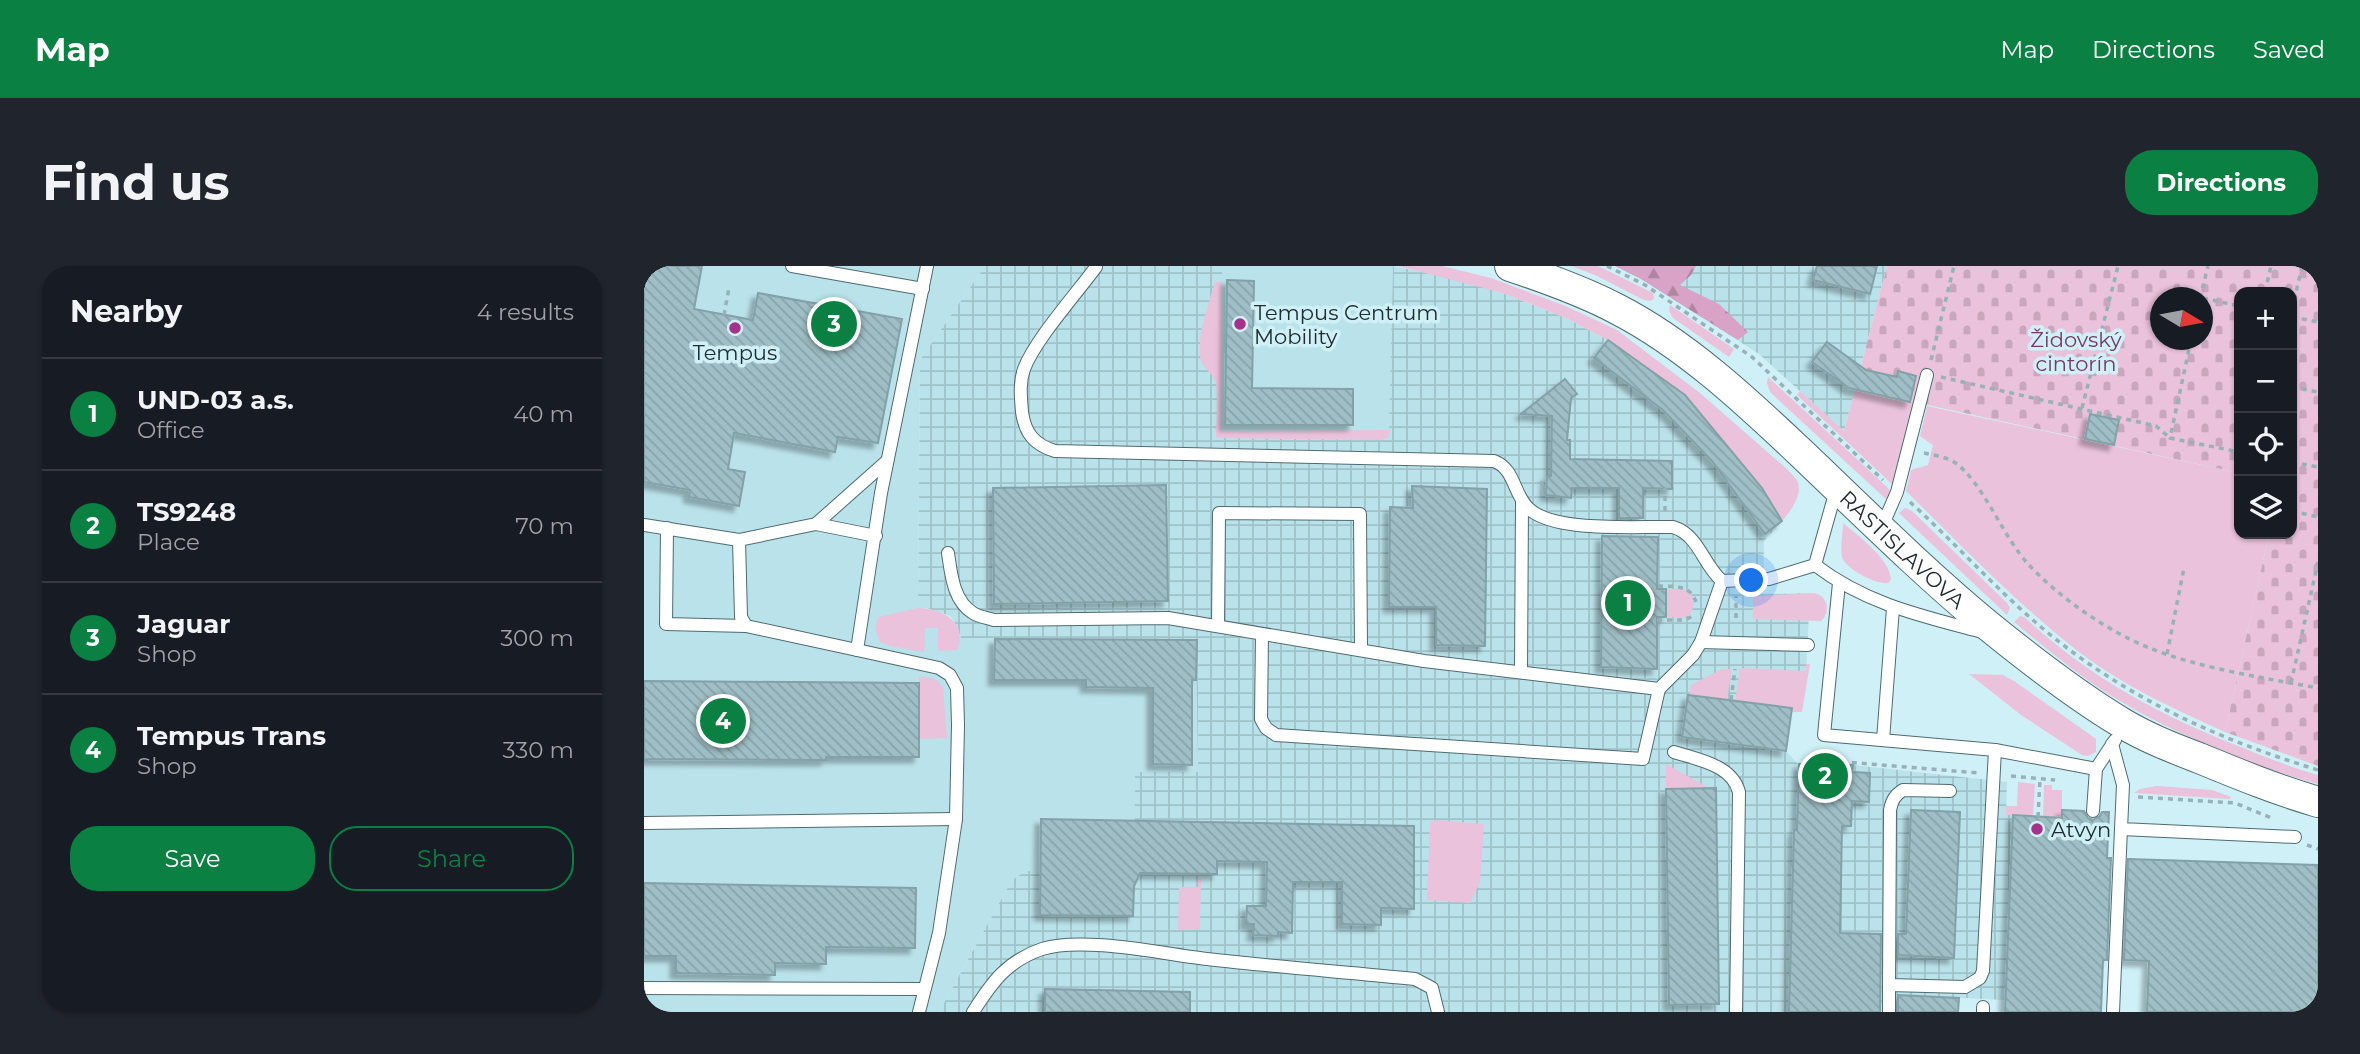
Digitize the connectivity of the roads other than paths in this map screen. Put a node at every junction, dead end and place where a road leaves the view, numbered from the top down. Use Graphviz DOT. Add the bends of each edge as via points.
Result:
graph roads {
  1 [pos="792,266"];
  2 [pos="927,266"];
  3 [pos="1510,266"];
  4 [pos="1096,267"];
  5 [pos="923,289"];
  6 [pos="1927,375"];
  7 [pos="887,461"];
  8 [pos="1837,487"];
  9 [pos="1522,502"];
  10 [pos="644,524"];
  11 [pos="816,524"];
  12 [pos="667,528"];
  13 [pos="1881,529"];
  14 [pos="876,536"];
  15 [pos="739,540"];
  16 [pos="948,553"];
  17 [pos="1815,565"];
  18 [pos="1722,581"];
  19 [pos="1839,583"];
  20 [pos="1893,608"];
  21 [pos="747,626"];
  22 [pos="1218,626"];
  23 [pos="1262,634"];
  24 [pos="2003,638"];
  25 [pos="1701,642"];
  26 [pos="1808,645"];
  27 [pos="856,650"];
  28 [pos="1361,650"];
  29 [pos="1521,673"];
  30 [pos="1660,690"];
  31 [pos="2118,734"];
  32 [pos="1883,740"];
  33 [pos="1995,750"];
  34 [pos="1674,752"];
  35 [pos="2096,769"];
  36 [pos="1950,791"];
  37 [pos="2318,802"];
  38 [pos="2093,811"];
  39 [pos="956,819"];
  40 [pos="644,823"];
  41 [pos="2121,829"];
  42 [pos="2295,837"];
  43 [pos="1889,985"];
  44 [pos="644,988"];
  45 [pos="924,989"];
  46 [pos="919,1012"];
  47 [pos="972,1012"];
  48 [pos="1438,1012"];
  49 [pos="1736,1012"];
  50 [pos="1889,1012"];
  51 [pos="2113,1012"];
  1 -- 5 [label="lane"];
  2 -- 5 [label="lane"];
  3 -- 8 [label="street, RASTISLAVOVA" via="1619,309 1684,351 1741,396"];
  4 -- 9 [label="lane" via="1024,370 1023,417 1040,446 1055,450 1494,461 1507,468"];
  5 -- 7 [label="lane"];
  6 -- 13 [label="lane" via="1897,492"];
  7 -- 11 [label="lane"];
  7 -- 14 [label="lane"];
  8 -- 13 [label="street, RASTISLAVOVA"];
  8 -- 17 [label="lane"];
  9 -- 18 [label="lane" via="1542,518 1573,525 1682,530"];
  9 -- 29 [label="lane"];
  10 -- 12 [label="lane"];
  11 -- 14 [label="lane"];
  11 -- 15 [label="lane"];
  12 -- 15 [label="lane"];
  12 -- 21 [label="lane" via="666,624"];
  13 -- 24 [label="street, RASTISLAVOVA"];
  14 -- 27 [label="lane"];
  15 -- 21 [label="lane" via="741,617"];
  16 -- 22 [label="lane" via="961,600 972,613 994,620 1168,618"];
  17 -- 18 [label="lane" via="1769,579"];
  17 -- 19 [label="lane"];
  18 -- 25 [label="lane"];
  19 -- 20 [label="lane"];
  19 -- 32 [label="lane" via="1824,735"];
  20 -- 24 [label="lane"];
  20 -- 32 [label="lane"];
  21 -- 27 [label="lane"];
  22 -- 23 [label="lane"];
  22 -- 28 [label="lane" via="1219,513 1360,514"];
  23 -- 28 [label="lane"];
  23 -- 30 [label="lane" via="1261,719 1276,735 1643,759"];
  24 -- 31 [label="street, RASTISLAVOVA" via="2078,694"];
  25 -- 26 [label="lane"];
  25 -- 30 [label="lane"];
  27 -- 39 [label="lane" via="939,668 954,681"];
  28 -- 29 [label="lane"];
  29 -- 30 [label="lane"];
  31 -- 35 [label="lane"];
  31 -- 37 [label="street, RASTISLAVOVA" via="2154,740"];
  31 -- 41 [label="lane"];
  32 -- 33 [label="lane"];
  33 -- 35 [label="lane"];
  33 -- 43 [label="lane" via="1983,971 1965,988"];
  34 -- 49 [label="lane" via="1729,773 1740,792"];
  35 -- 38 [label="lane"];
  36 -- 43 [label="lane" via="1903,790 1892,801"];
  39 -- 40 [label="lane"];
  39 -- 45 [label="lane" via="939,933"];
  41 -- 42 [label="lane"];
  41 -- 51 [label="lane"];
  43 -- 50 [label="lane"];
  44 -- 45 [label="lane"];
  45 -- 46 [label="lane"];
  47 -- 48 [label="lane" via="993,980 1014,963 1044,949 1085,944 1415,979 1432,988"];
}
